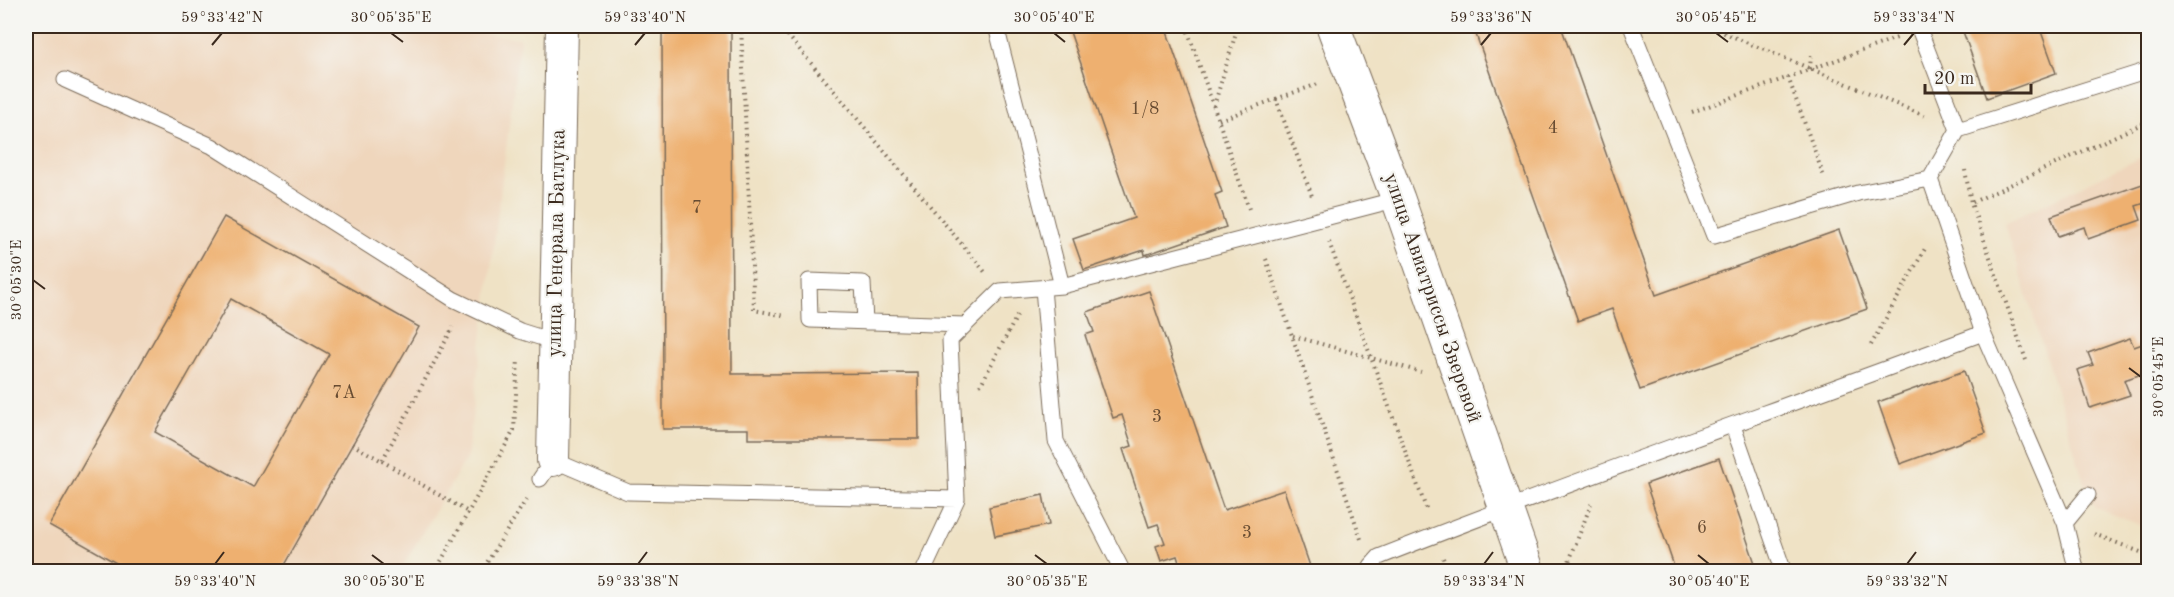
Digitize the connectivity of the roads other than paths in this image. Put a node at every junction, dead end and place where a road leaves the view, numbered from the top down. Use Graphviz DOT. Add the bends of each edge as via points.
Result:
graph roads {
  1 [pos="562,26"];
  2 [pos="996,26"];
  3 [pos="1333,26"];
  4 [pos="1631,26"];
  5 [pos="1919,28"];
  6 [pos="2148,70"];
  7 [pos="65,80"];
  8 [pos="1958,130"];
  9 [pos="1930,179"];
  10 [pos="1398,199"];
  11 [pos="1062,286"];
  12 [pos="1037,289"];
  13 [pos="865,322"];
  14 [pos="965,325"];
  15 [pos="1983,333"];
  16 [pos="555,342"];
  17 [pos="1733,426"];
  18 [pos="546,470"];
  19 [pos="2088,495"];
  20 [pos="957,499"];
  21 [pos="1506,507"];
  22 [pos="2065,523"];
  23 [pos="1371,566"];
  24 [pos="923,572"];
  25 [pos="1123,572"];
  26 [pos="1528,572"];
  27 [pos="1784,572"];
  28 [pos="2077,572"];
  1 -- 16 [label="street, улица Генерала Батлука"];
  2 -- 11 [label="lane"];
  3 -- 10 [label="street, улица Авиатриссы Зверевой"];
  4 -- 9 [label="lane" via="1714,236 1832,200"];
  5 -- 8 [label="lane"];
  6 -- 8 [label="lane"];
  7 -- 16 [label="lane" via="212,146 465,305 520,331"];
  8 -- 9 [label="lane"];
  9 -- 15 [label="lane"];
  10 -- 11 [label="lane"];
  10 -- 21 [label="street, улица Авиатриссы Зверевой"];
  11 -- 12 [label="lane"];
  12 -- 14 [label="lane" via="1000,291"];
  12 -- 25 [label="lane" via="1056,441"];
  13 -- 13 [label="lane" via="810,320 809,281 863,283"];
  13 -- 14 [label="lane"];
  14 -- 20 [label="lane" via="950,340"];
  15 -- 17 [label="lane"];
  15 -- 22 [label="lane"];
  16 -- 18 [label="street, улица Генерала Батлука"];
  17 -- 21 [label="lane"];
  17 -- 27 [label="lane"];
  18 -- 20 [label="lane" via="628,492"];
  19 -- 22 [label="lane"];
  20 -- 24 [label="lane"];
  21 -- 23 [label="lane" via="1380,557"];
  21 -- 26 [label="street, улица Авиатриссы Зверевой"];
  22 -- 28 [label="lane"];
}
